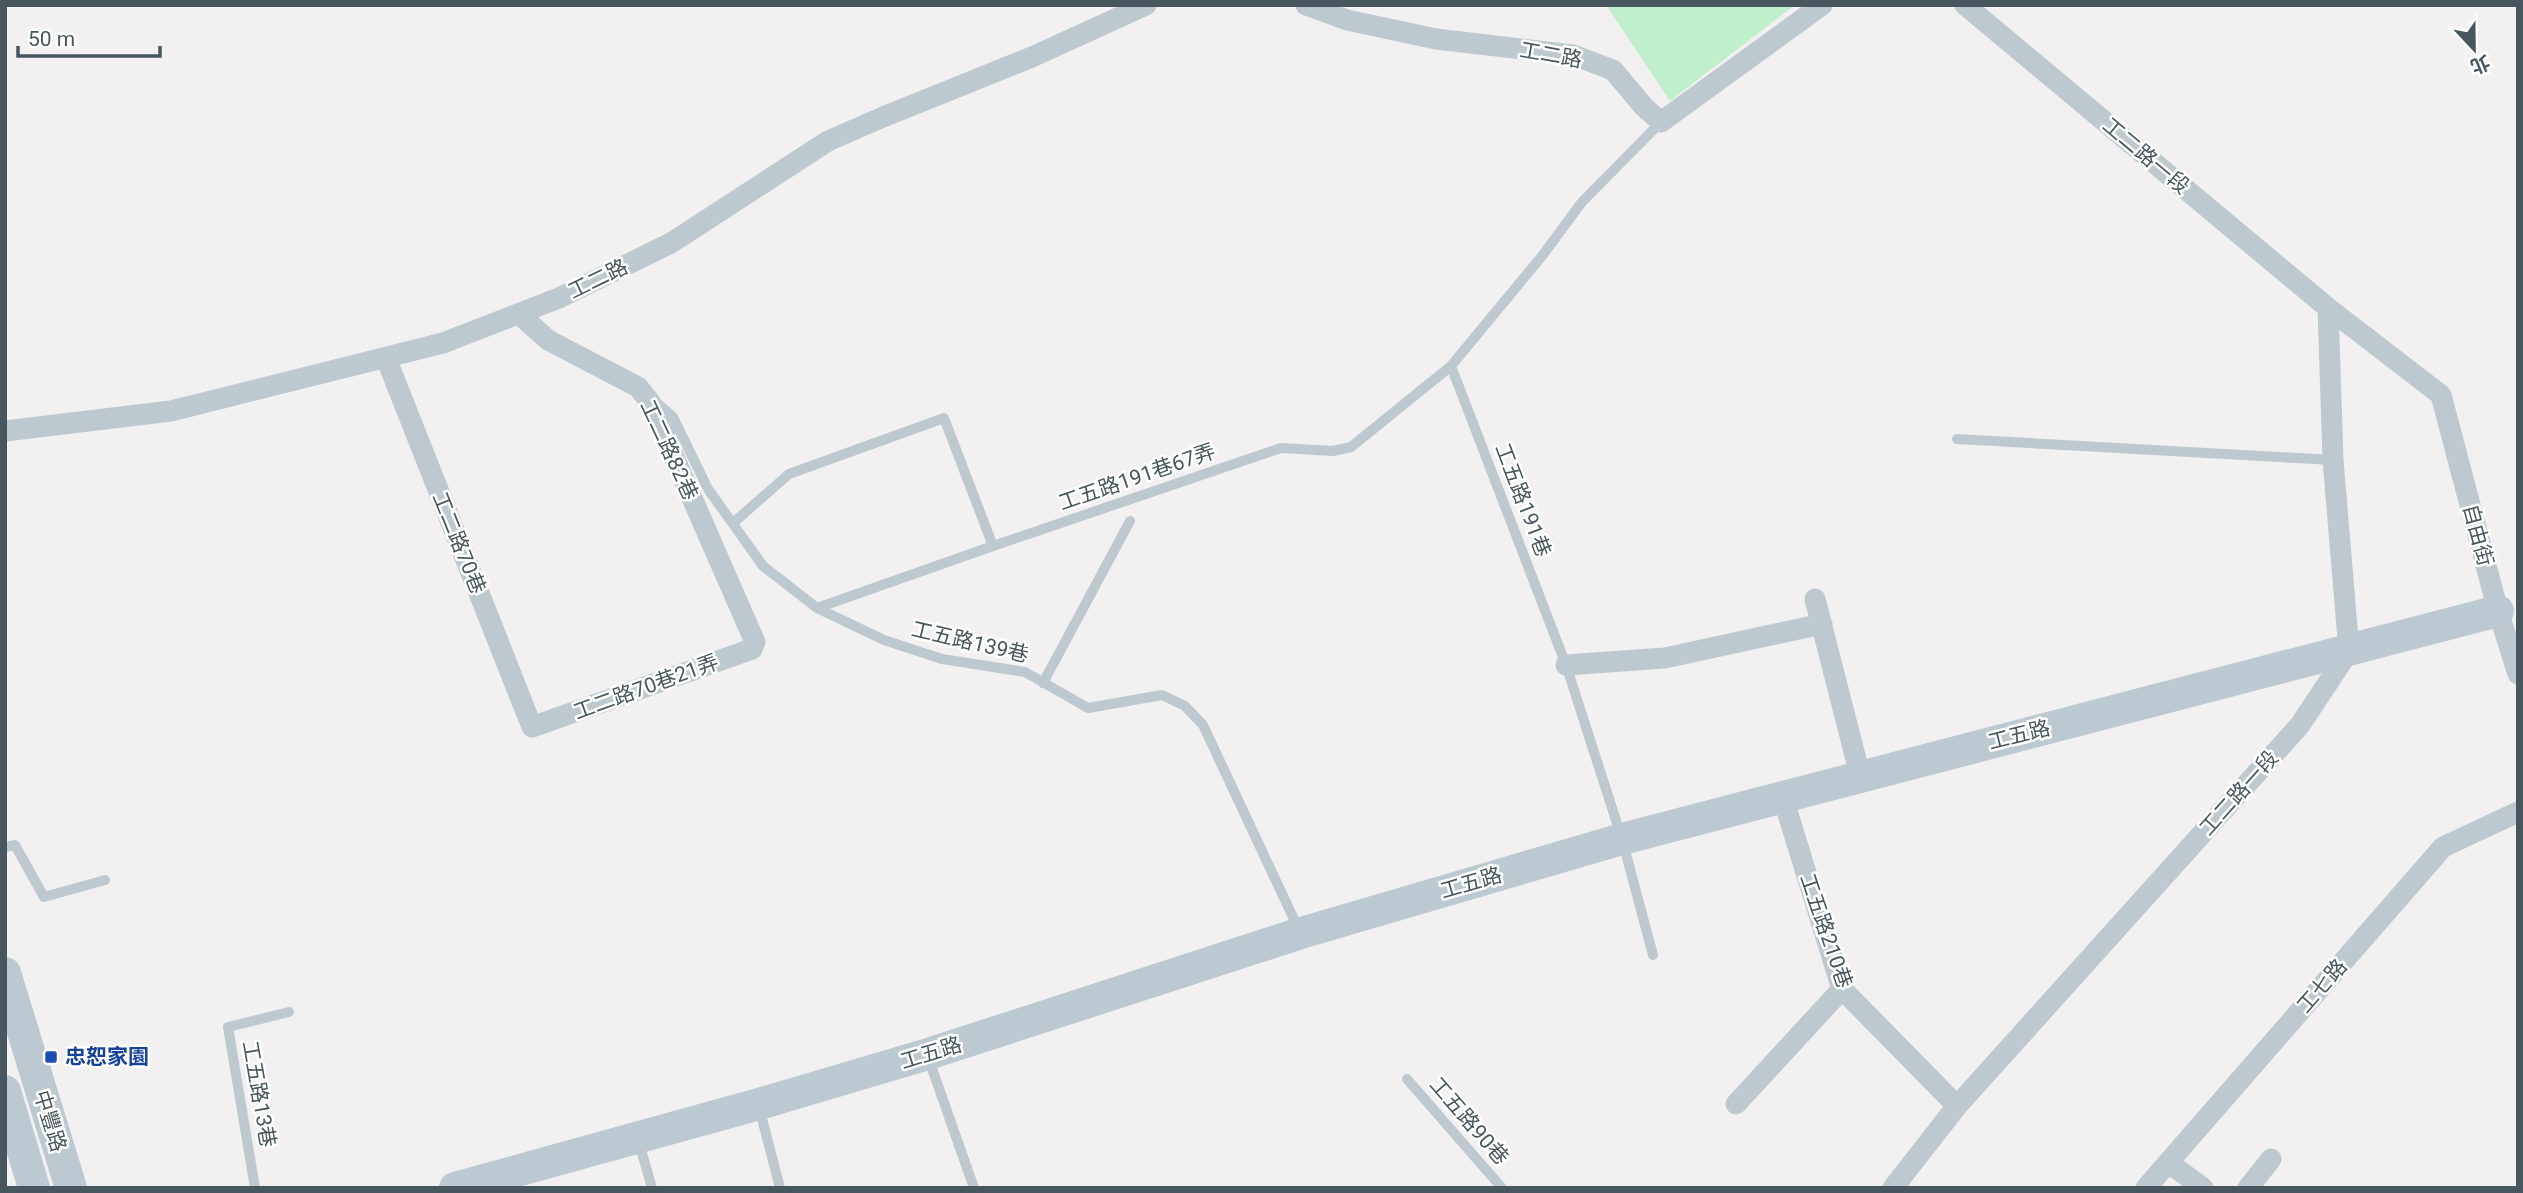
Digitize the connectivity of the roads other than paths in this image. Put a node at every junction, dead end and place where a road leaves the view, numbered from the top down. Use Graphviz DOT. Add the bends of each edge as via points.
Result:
graph roads {
  1 [pos="1146,5"];
  2 [pos="1306,5"];
  3 [pos="1822,5"];
  4 [pos="1965,5"];
  5 [pos="1661,122"];
  6 [pos="2328,308"];
  7 [pos="519,313"];
  8 [pos="386,358"];
  9 [pos="1451,366"];
  10 [pos="638,387"];
  11 [pos="2441,395"];
  12 [pos="5,431"];
  13 [pos="1957,439"];
  14 [pos="2333,460"];
  15 [pos="1130,521"];
  16 [pos="733,523"];
  17 [pos="993,545"];
  18 [pos="1815,599"];
  19 [pos="817,608"];
  20 [pos="2498,611"];
  21 [pos="1822,624"];
  22 [pos="755,642"];
  23 [pos="2349,651"];
  24 [pos="1566,665"];
  25 [pos="2518,674"];
  26 [pos="1043,683"];
  27 [pos="532,727"];
  28 [pos="1860,775"];
  29 [pos="1783,798"];
  30 [pos="2518,812"];
  31 [pos="1622,839"];
  32 [pos="5,847"];
  33 [pos="105,880"];
  34 [pos="1301,933"];
  35 [pos="1653,955"];
  36 [pos="5,973"];
  37 [pos="1842,989"];
  38 [pos="289,1012"];
  39 [pos="928,1054"];
  40 [pos="1408,1079"];
  41 [pos="5,1091"];
  42 [pos="759,1104"];
  43 [pos="1736,1104"];
  44 [pos="1956,1106"];
  45 [pos="11,1127"];
  46 [pos="637,1137"];
  47 [pos="2271,1159"];
  48 [pos="2169,1163"];
  49 [pos="34,1188"];
  50 [pos="71,1188"];
  51 [pos="255,1188"];
  52 [pos="455,1188"];
  53 [pos="652,1188"];
  54 [pos="780,1188"];
  55 [pos="974,1188"];
  56 [pos="1502,1188"];
  57 [pos="1893,1188"];
  58 [pos="2146,1188"];
  59 [pos="2203,1188"];
  60 [pos="2248,1188"];
  1 -- 7 [label="street, 工二路" via="828,141 671,243"];
  2 -- 5 [label="street, 工二路" via="1347,20 1436,39 1573,55 1614,71"];
  3 -- 5 [label="street"];
  4 -- 6 [label="street, 工二路一段"];
  5 -- 9 [label="lane" via="1582,202"];
  6 -- 11 [label="street, 工二路一段"];
  6 -- 14 [label="street"];
  7 -- 8 [label="street, 工二路" via="443,343"];
  7 -- 10 [label="street, 工二路82巷" via="548,340"];
  8 -- 12 [label="street, 工二路" via="171,411"];
  8 -- 27 [label="street, 工二路70巷"];
  9 -- 17 [label="lane, 工五路191巷67弄" via="1352,447 1281,449"];
  9 -- 24 [label="lane, 工五路191巷"];
  10 -- 16 [label="lane, 工五路139巷" via="673,417 708,489"];
  10 -- 22 [label="street, 工二路82巷" via="650,402"];
  11 -- 20 [label="street, 自由街"];
  13 -- 14 [label="lane"];
  14 -- 23 [label="street"];
  15 -- 26 [label="lane"];
  16 -- 17 [label="lane" via="789,474 944,418"];
  16 -- 19 [label="lane, 工五路139巷" via="763,566"];
  17 -- 19 [label="lane, 工五路191巷67弄"];
  18 -- 21 [label="street"];
  19 -- 26 [label="lane, 工五路139巷" via="884,640 942,659 1025,672"];
  20 -- 23 [label="street, 工五路"];
  20 -- 25 [label="street, 自由街"];
  21 -- 24 [label="street" via="1665,658"];
  21 -- 28 [label="street"];
  22 -- 27 [label="street, 工二路70巷21弄" via="752,649"];
  23 -- 28 [label="street, 工五路"];
  23 -- 44 [label="street, 工二路一段" via="2300,725"];
  24 -- 31 [label="lane, 工五路191巷"];
  26 -- 34 [label="lane, 工五路139巷" via="1088,708 1162,695 1185,706 1203,725"];
  28 -- 29 [label="street, 工五路"];
  29 -- 31 [label="street, 工五路"];
  29 -- 37 [label="street, 工五路210巷"];
  30 -- 48 [label="street, 工七路" via="2443,847"];
  31 -- 34 [label="street, 工五路"];
  31 -- 35 [label="lane, 工五路191巷"];
  32 -- 33 [label="lane" via="15,845 44,897"];
  34 -- 39 [label="street, 工五路"];
  36 -- 50 [label="street, 中豐路"];
  37 -- 43 [label="street"];
  37 -- 44 [label="street, 工五路210巷"];
  38 -- 51 [label="lane, 工五路13巷" via="228,1027"];
  39 -- 42 [label="street, 工五路"];
  39 -- 55 [label="lane"];
  40 -- 56 [label="lane, 工五路90巷"];
  41 -- 45 [label="street, 中豐路"];
  42 -- 46 [label="street, 工五路"];
  42 -- 54 [label="lane"];
  44 -- 57 [label="street, 工二路一段"];
  45 -- 49 [label="street, 中豐路"];
  46 -- 52 [label="street, 工五路"];
  46 -- 53 [label="lane"];
  47 -- 60 [label="street"];
  48 -- 58 [label="street, 工七路"];
  48 -- 59 [label="street"];
}
